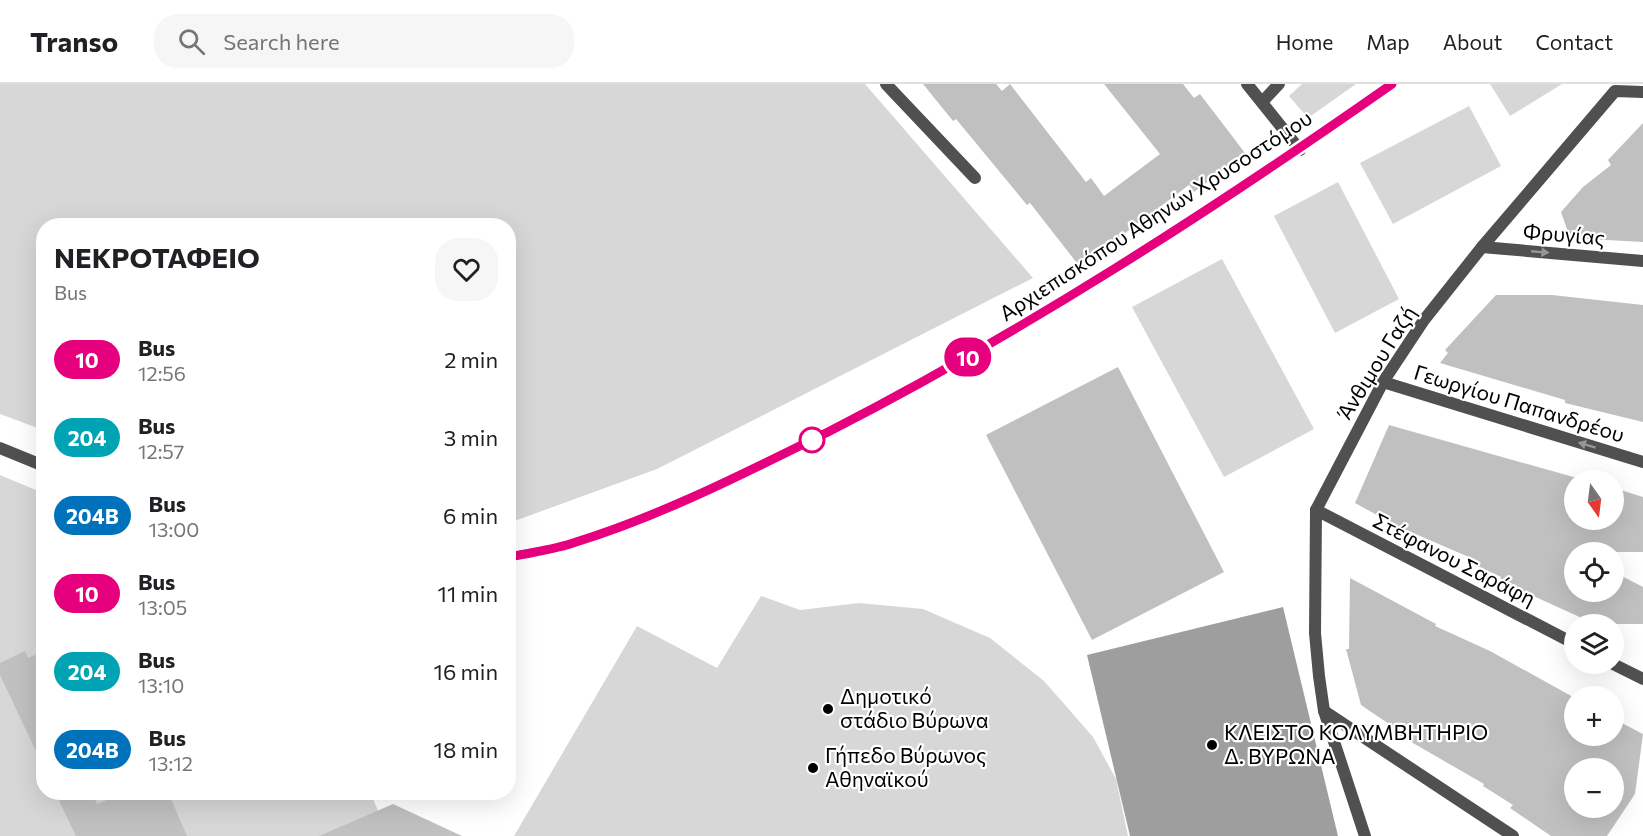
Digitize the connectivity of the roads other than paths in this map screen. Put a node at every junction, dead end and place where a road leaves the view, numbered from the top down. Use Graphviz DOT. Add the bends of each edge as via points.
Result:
graph roads {
  1 [pos="886,84"];
  2 [pos="1247,84"];
  3 [pos="1279,84"];
  4 [pos="1392,84"];
  5 [pos="1643,92"];
  6 [pos="1262,102"];
  7 [pos="1300,150"];
  8 [pos="975,178"];
  9 [pos="1482,247"];
  10 [pos="1643,261"];
  11 [pos="1383,382"];
  12 [pos="0,448"];
  13 [pos="1643,462"];
  14 [pos="36,463"];
  15 [pos="1316,510"];
  16 [pos="516,555"];
  17 [pos="1564,638"];
  18 [pos="1624,670"];
  19 [pos="1643,679"];
  20 [pos="1324,711"];
  21 [pos="1365,836"];
  22 [pos="1513,836"];
  1 -- 8 [label="street"];
  2 -- 6 [label="street"];
  3 -- 6 [label="street"];
  4 -- 7 [label="street, Αρχιεπισκόπου Αθηνών Χρυσοστόμου"];
  5 -- 9 [label="street, Άνθιμου Γαζή" via="1615,91"];
  6 -- 7 [label="street"];
  7 -- 16 [label="street, Αρχιεπισκόπου Αθηνών Χρυσοστόμου" via="1079,293 906,392 650,516 571,544"];
  9 -- 10 [label="street, Φρυγίας, one-way"];
  9 -- 11 [label="street, Άνθιμου Γαζή" via="1424,320"];
  13 -- 11 [label="street, Γεωργίου Παπανδρέου, one-way"];
  11 -- 15 [label="street, Άνθιμου Γαζή"];
  12 -- 14 [label="street"];
  15 -- 17 [label="street, Στέφανου Σαράφη"];
  15 -- 20 [label="street, Άνθιμου Γαζή" via="1315,633"];
  18 -- 19 [label="street"];
  20 -- 21 [label="street, Άνθιμου Γαζή"];
  20 -- 22 [label="street"];
}
